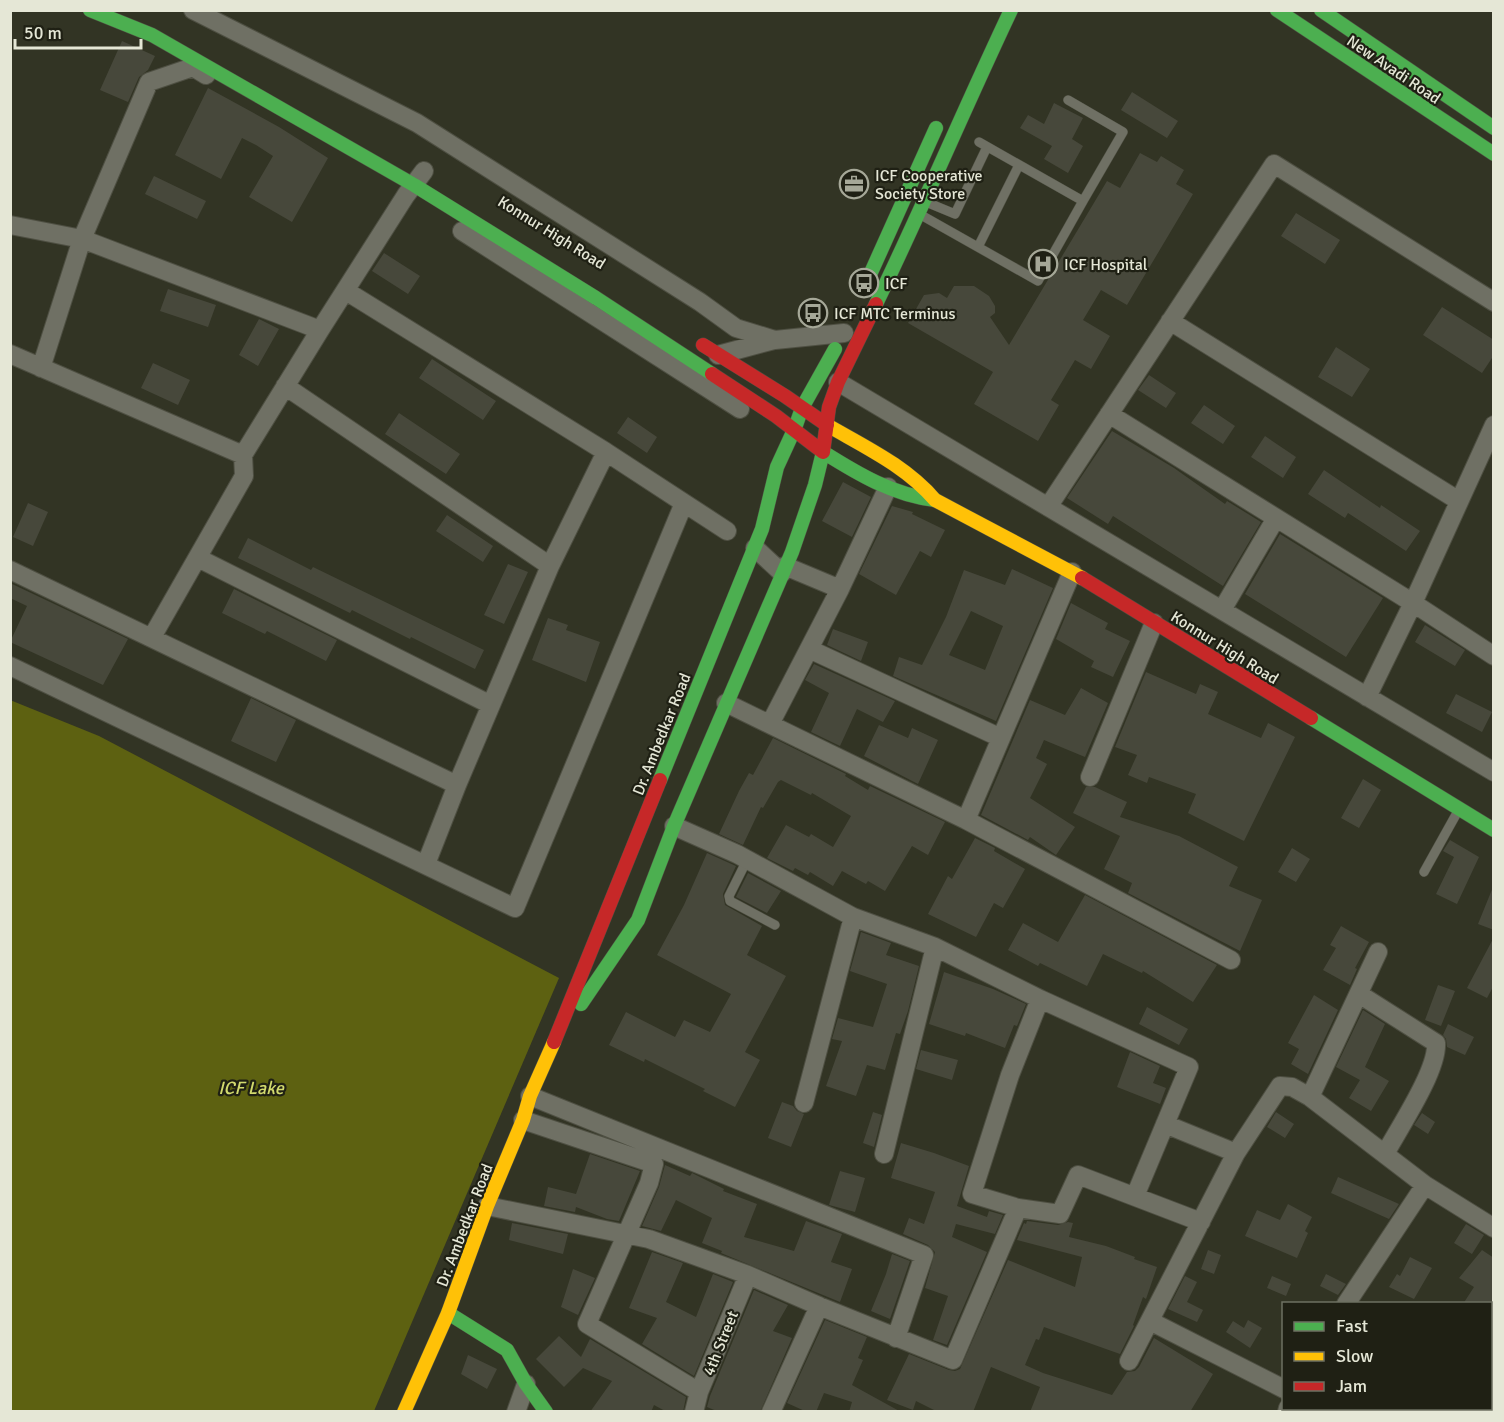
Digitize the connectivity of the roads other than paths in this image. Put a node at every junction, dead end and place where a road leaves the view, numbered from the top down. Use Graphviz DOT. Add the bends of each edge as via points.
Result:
graph roads {
  1 [pos="90,10"];
  2 [pos="193,10"];
  3 [pos="1011,10"];
  4 [pos="1277,10"];
  5 [pos="1321,10"];
  6 [pos="1068,100"];
  7 [pos="941,117"];
  8 [pos="1494,128"];
  9 [pos="1494,154"];
  10 [pos="1019,165"];
  11 [pos="418,179"];
  12 [pos="904,198"];
  13 [pos="925,201"];
  14 [pos="1083,201"];
  15 [pos="920,214"];
  16 [pos="10,225"];
  17 [pos="82,239"];
  18 [pos="978,247"];
  19 [pos="863,290"];
  20 [pos="346,291"];
  21 [pos="1494,302"];
  22 [pos="1170,321"];
  23 [pos="846,328"];
  24 [pos="320,330"];
  25 [pos="688,336"];
  26 [pos="775,340"];
  27 [pos="10,354"];
  28 [pos="718,355"];
  29 [pos="42,368"];
  30 [pos="838,382"];
  31 [pos="285,386"];
  32 [pos="802,408"];
  33 [pos="1109,414"];
  34 [pos="827,425"];
  35 [pos="1494,425"];
  36 [pos="770,428"];
  37 [pos="794,430"];
  38 [pos="606,452"];
  39 [pos="823,452"];
  40 [pos="243,455"];
  41 [pos="888,487"];
  42 [pos="935,500"];
  43 [pos="1459,501"];
  44 [pos="684,503"];
  45 [pos="1048,507"];
  46 [pos="1276,518"];
  47 [pos="727,531"];
  48 [pos="755,548"];
  49 [pos="198,558"];
  50 [pos="550,566"];
  51 [pos="784,569"];
  52 [pos="10,570"];
  53 [pos="1072,572"];
  54 [pos="840,589"];
  55 [pos="1413,603"];
  56 [pos="1222,610"];
  57 [pos="1154,622"];
  58 [pos="152,637"];
  59 [pos="808,649"];
  60 [pos="1494,656"];
  61 [pos="10,666"];
  62 [pos="1367,697"];
  63 [pos="726,703"];
  64 [pos="491,705"];
  65 [pos="770,724"];
  66 [pos="1001,738"];
  67 [pos="1494,772"];
  68 [pos="1090,777"];
  69 [pos="457,785"];
  70 [pos="1459,809"];
  71 [pos="966,820"];
  72 [pos="674,826"];
  73 [pos="1494,830"];
  74 [pos="747,860"];
  75 [pos="426,864"];
  76 [pos="1424,872"];
  77 [pos="853,917"];
  78 [pos="776,925"];
  79 [pos="935,946"];
  80 [pos="1378,952"];
  81 [pos="1231,960"];
  82 [pos="1359,994"];
  83 [pos="1040,999"];
  84 [pos="551,1049"];
  85 [pos="530,1096"];
  86 [pos="1310,1097"];
  87 [pos="804,1103"];
  88 [pos="523,1120"];
  89 [pos="1165,1124"];
  90 [pos="1236,1153"];
  91 [pos="884,1154"];
  92 [pos="1385,1154"];
  93 [pos="1425,1185"];
  94 [pos="1135,1196"];
  95 [pos="487,1206"];
  96 [pos="1018,1208"];
  97 [pos="1201,1222"];
  98 [pos="1494,1228"];
  99 [pos="627,1236"];
  100 [pos="748,1275"];
  101 [pos="1347,1302"];
  102 [pos="819,1306"];
  103 [pos="448,1312"];
  104 [pos="1150,1321"];
  105 [pos="896,1338"];
  106 [pos="1129,1361"];
  107 [pos="526,1384"];
  108 [pos="1282,1388"];
  109 [pos="699,1392"];
  110 [pos="404,1412"];
  111 [pos="516,1412"];
  112 [pos="546,1412"];
  113 [pos="694,1412"];
  114 [pos="771,1412"];
  1 -- 11 [label="main road, Konnur High Road" via="153,35"];
  2 -- 26 [label="street" via="417,123 736,328"];
  3 -- 13 [label="main road, Dr. Ambedkar Road"];
  4 -- 9 [label="main road, New Avadi Road"];
  5 -- 8 [label="main road, New Avadi Road"];
  6 -- 14 [label="lane" via="1124,132"];
  7 -- 12 [label="main road"];
  10 -- 13 [label="lane" via="983,144 955,214"];
  10 -- 14 [label="lane"];
  10 -- 18 [label="lane"];
  11 -- 17 [label="street" via="193,67 148,82"];
  11 -- 20 [label="street"];
  11 -- 36 [label="street"];
  11 -- 37 [label="main road, Konnur High Road"];
  12 -- 13 [label="lane"];
  12 -- 15 [label="lane"];
  12 -- 19 [label="main road"];
  13 -- 15 [label="main road, Dr. Ambedkar Road"];
  14 -- 18 [label="lane" via="1038,281"];
  15 -- 18 [label="lane"];
  15 -- 30 [label="main road, Dr. Ambedkar Road"];
  16 -- 17 [label="street"];
  17 -- 24 [label="street"];
  17 -- 29 [label="street"];
  20 -- 24 [label="street"];
  20 -- 38 [label="street"];
  21 -- 22 [label="street" via="1274,164"];
  22 -- 33 [label="street"];
  22 -- 43 [label="street"];
  23 -- 26 [label="street"];
  23 -- 32 [label="main road, Dr. Ambedkar Road"];
  24 -- 31 [label="street"];
  25 -- 28 [label="main road, Konnur High Road"];
  26 -- 28 [label="street"];
  27 -- 29 [label="street"];
  28 -- 32 [label="main road, Konnur High Road"];
  29 -- 40 [label="street"];
  30 -- 34 [label="main road, Dr. Ambedkar Road"];
  30 -- 45 [label="street"];
  31 -- 40 [label="street"];
  31 -- 50 [label="street"];
  32 -- 34 [label="main road, Konnur High Road"];
  32 -- 37 [label="main road, Dr. Ambedkar Road"];
  33 -- 45 [label="street"];
  33 -- 46 [label="street"];
  34 -- 39 [label="main road, Dr. Ambedkar Road"];
  34 -- 42 [label="main road, Konnur High Road" via="927,488"];
  35 -- 43 [label="street"];
  37 -- 39 [label="main road, Konnur High Road"];
  37 -- 48 [label="main road, Dr. Ambedkar Road" via="777,467"];
  38 -- 44 [label="street"];
  38 -- 50 [label="street"];
  39 -- 41 [label="main road, Konnur High Road"];
  39 -- 51 [label="main road, Dr. Ambedkar Road"];
  40 -- 49 [label="street" via="244,476"];
  41 -- 42 [label="main road, Konnur High Road" via="920,500"];
  41 -- 54 [label="street"];
  42 -- 53 [label="main road, Konnur High Road"];
  43 -- 55 [label="street"];
  44 -- 47 [label="street"];
  44 -- 75 [label="street" via="515,908"];
  45 -- 56 [label="street"];
  46 -- 55 [label="street"];
  46 -- 56 [label="street"];
  48 -- 51 [label="street"];
  48 -- 84 [label="main road, Dr. Ambedkar Road"];
  49 -- 58 [label="street"];
  49 -- 64 [label="street"];
  50 -- 64 [label="street"];
  51 -- 54 [label="street"];
  51 -- 63 [label="main road, Dr. Ambedkar Road"];
  52 -- 58 [label="street"];
  53 -- 57 [label="main road, Konnur High Road"];
  53 -- 66 [label="street"];
  54 -- 59 [label="street"];
  55 -- 60 [label="street"];
  55 -- 62 [label="street"];
  56 -- 62 [label="street"];
  57 -- 68 [label="street"];
  57 -- 70 [label="main road, Konnur High Road"];
  58 -- 69 [label="street"];
  59 -- 65 [label="street"];
  59 -- 66 [label="street"];
  61 -- 75 [label="street"];
  62 -- 67 [label="street"];
  63 -- 65 [label="street"];
  63 -- 72 [label="main road, Dr. Ambedkar Road"];
  64 -- 69 [label="street"];
  65 -- 71 [label="street"];
  66 -- 71 [label="street"];
  69 -- 75 [label="street"];
  70 -- 73 [label="main road, Konnur High Road"];
  70 -- 76 [label="lane"];
  71 -- 81 [label="street"];
  72 -- 74 [label="street"];
  72 -- 84 [label="main road, Dr. Ambedkar Road" via="638,920"];
  74 -- 77 [label="street"];
  74 -- 78 [label="lane" via="730,901"];
  77 -- 79 [label="street"];
  77 -- 87 [label="street"];
  79 -- 83 [label="street"];
  79 -- 91 [label="street"];
  80 -- 82 [label="street"];
  82 -- 86 [label="street"];
  82 -- 92 [label="street" via="1436,1043 1437,1052 1427,1077"];
  83 -- 89 [label="street" via="1189,1067"];
  83 -- 96 [label="street" via="1010,1075 972,1194"];
  84 -- 85 [label="main road, Dr. Ambedkar Road"];
  85 -- 88 [label="main road, Dr. Ambedkar Road"];
  85 -- 105 [label="street" via="924,1255"];
  86 -- 90 [label="street" via="1293,1087 1280,1086"];
  86 -- 92 [label="street"];
  88 -- 95 [label="main road, Dr. Ambedkar Road"];
  88 -- 99 [label="street" via="654,1164"];
  89 -- 90 [label="street"];
  89 -- 94 [label="street"];
  90 -- 97 [label="street"];
  92 -- 93 [label="street"];
  93 -- 98 [label="street"];
  93 -- 101 [label="street"];
  94 -- 96 [label="street" via="1078,1175 1060,1214"];
  94 -- 97 [label="street"];
  95 -- 99 [label="street"];
  95 -- 103 [label="main road, Dr. Ambedkar Road"];
  96 -- 105 [label="street" via="953,1360"];
  97 -- 104 [label="street"];
  99 -- 100 [label="street" via="649,1239"];
  99 -- 109 [label="street" via="587,1324"];
  100 -- 102 [label="street"];
  100 -- 109 [label="street, 4th Street"];
  102 -- 105 [label="street"];
  102 -- 114 [label="street"];
  103 -- 107 [label="main road" via="507,1350"];
  103 -- 110 [label="main road, Dr. Ambedkar Road"];
  104 -- 106 [label="street"];
  104 -- 108 [label="street"];
  107 -- 111 [label="street"];
  107 -- 112 [label="main road"];
  109 -- 113 [label="street, 4th Street"];
}
